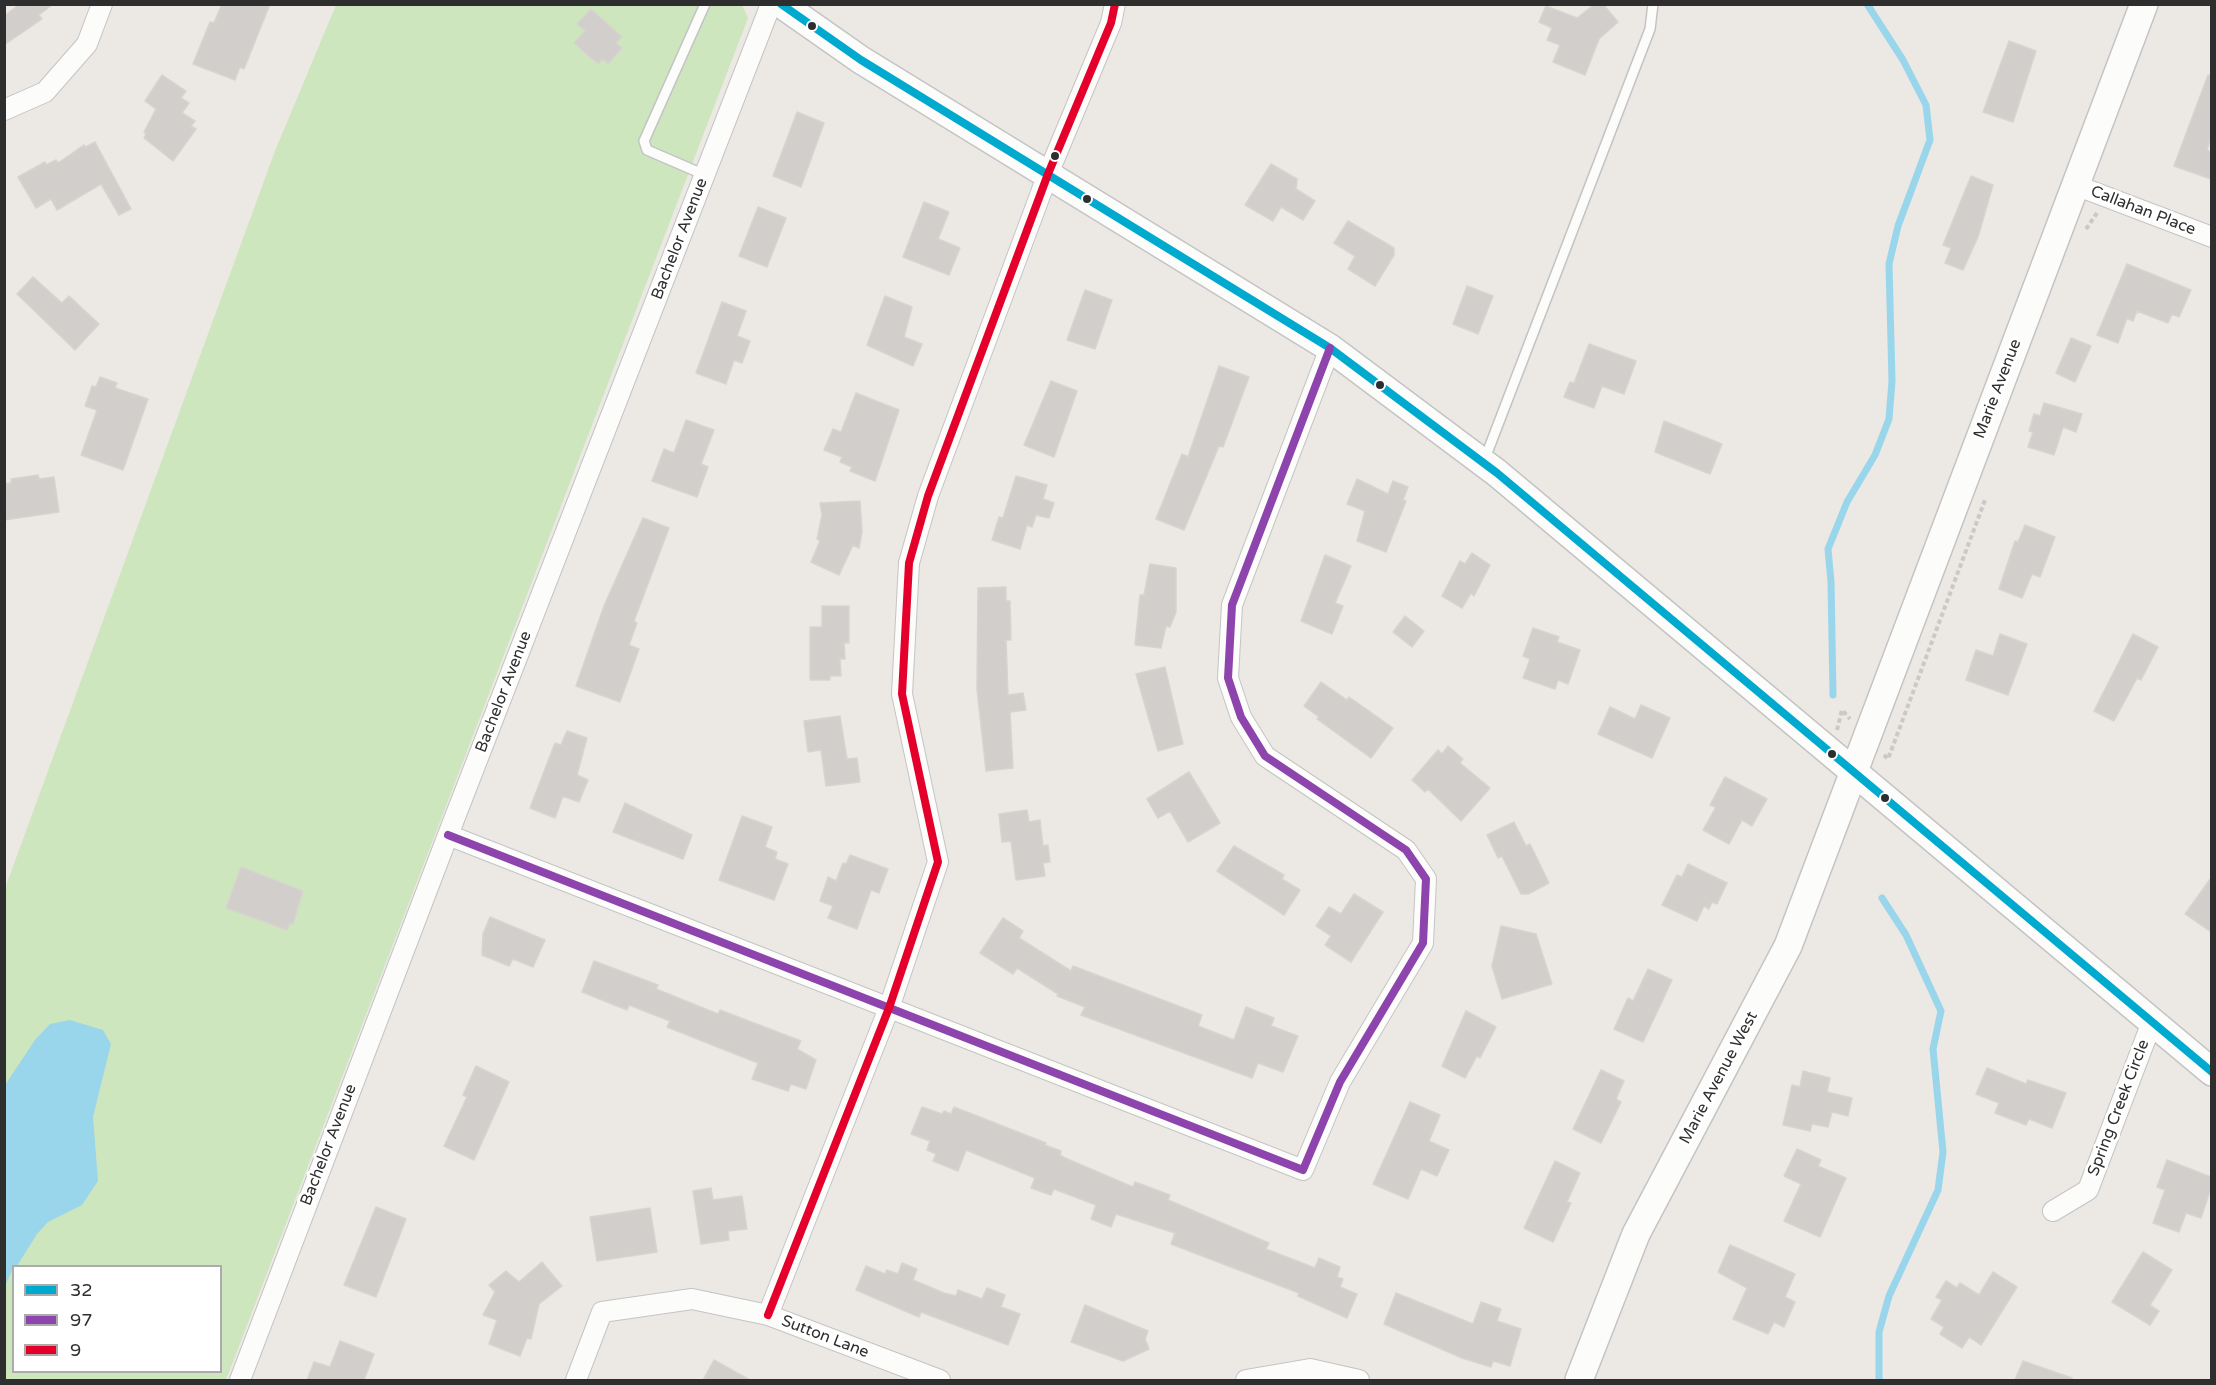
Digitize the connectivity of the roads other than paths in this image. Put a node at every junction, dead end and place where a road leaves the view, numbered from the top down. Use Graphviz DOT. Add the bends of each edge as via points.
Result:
graph roads {
  1 [pos="102,4"];
  2 [pos="705,4"];
  3 [pos="771,4"];
  4 [pos="781,4"];
  5 [pos="1115,4"];
  6 [pos="1653,4"];
  7 [pos="2144,4"];
  8 [pos="4,110"];
  9 [pos="1048,174"];
  10 [pos="705,176"];
  11 [pos="2075,185"];
  12 [pos="2211,237"];
  13 [pos="1330,348"];
  14 [pos="1484,463"];
  15 [pos="1854,773"];
  16 [pos="448,835"];
  17 [pos="889,1008"];
  18 [pos="2152,1022"];
  19 [pos="2211,1072"];
  20 [pos="2053,1211"];
  21 [pos="768,1315"];
  22 [pos="240,1380"];
  23 [pos="576,1380"];
  24 [pos="940,1380"];
  25 [pos="1246,1380"];
  26 [pos="1359,1380"];
  27 [pos="1579,1380"];
  1 -- 8 [label="street" via="87,44 45,92"];
  2 -- 10 [label="lane" via="644,141 647,150"];
  3 -- 10 [label="street, Bachelor Avenue"];
  4 -- 9 [label="main road" via="861,60"];
  5 -- 9 [label="street" via="1111,23"];
  6 -- 14 [label="lane" via="1650,28"];
  7 -- 11 [label="main road, Marie Avenue"];
  9 -- 13 [label="main road"];
  9 -- 17 [label="street" via="928,496 909,563 902,694 938,862"];
  10 -- 16 [label="street, Bachelor Avenue"];
  11 -- 12 [label="street, Callahan Place"];
  11 -- 15 [label="main road, Marie Avenue"];
  13 -- 14 [label="main road"];
  13 -- 17 [label="street" via="1232,605 1228,678 1241,717 1266,756 1407,850 1426,879 1423,943 1340,1082 1303,1170"];
  14 -- 15 [label="main road"];
  15 -- 18 [label="main road"];
  15 -- 27 [label="main road, Marie Avenue West" via="1788,946 1636,1234"];
  16 -- 17 [label="street"];
  16 -- 22 [label="street, Bachelor Avenue"];
  17 -- 21 [label="street"];
  18 -- 19 [label="main road"];
  18 -- 20 [label="street, Spring Creek Circle" via="2088,1190"];
  21 -- 23 [label="street, Sutton Lane" via="692,1299 602,1312"];
  21 -- 24 [label="street, Sutton Lane"];
  25 -- 26 [label="street" via="1310,1369"];
}
